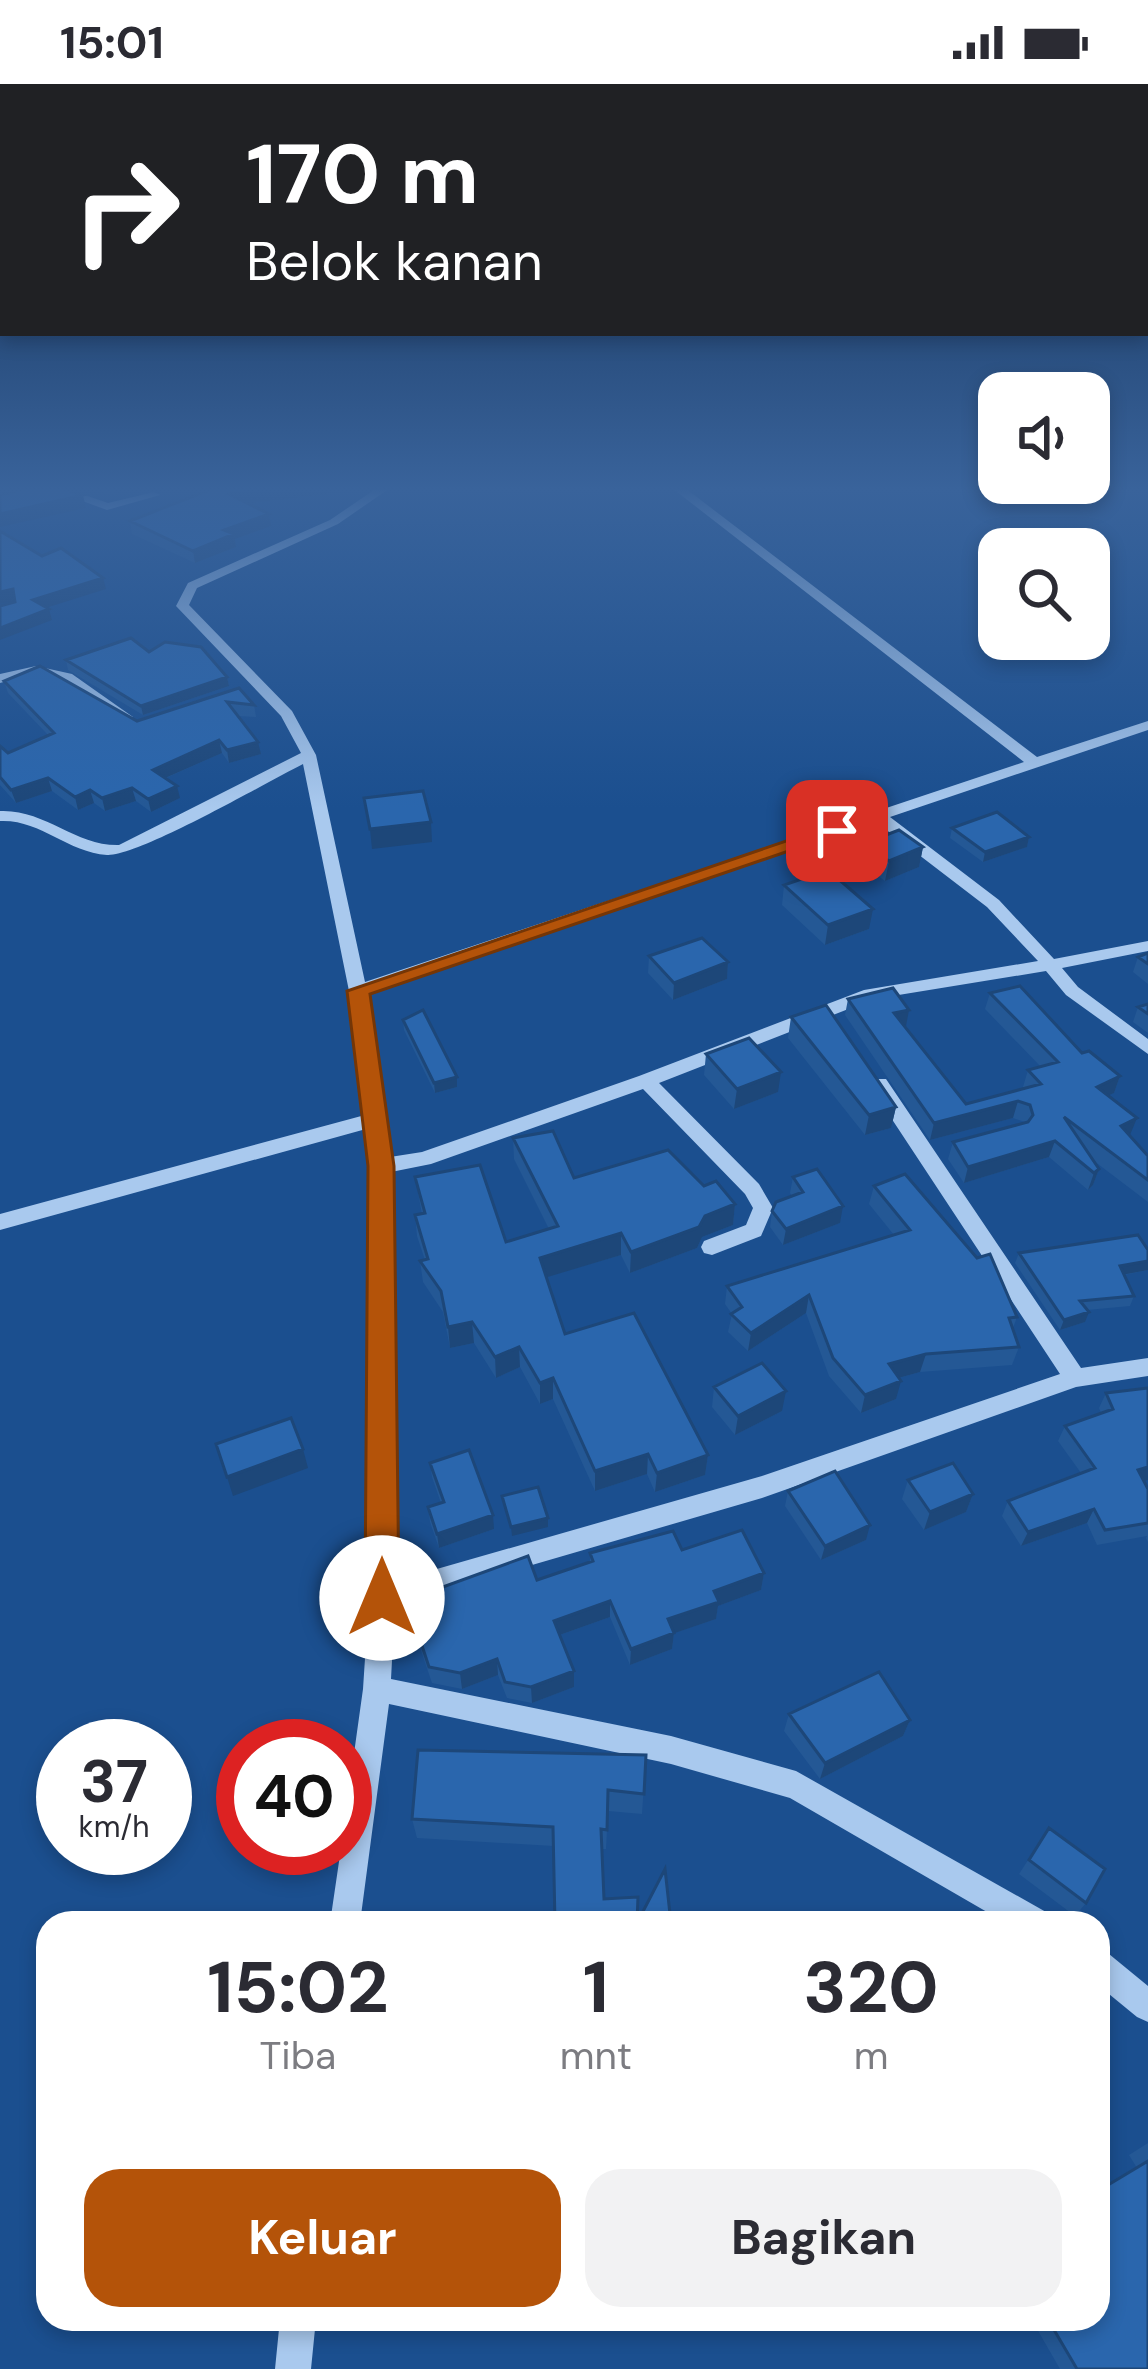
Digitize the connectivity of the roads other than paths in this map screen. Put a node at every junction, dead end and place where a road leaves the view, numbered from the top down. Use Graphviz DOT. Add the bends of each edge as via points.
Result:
graph roads {
  1 [pos="185,595"];
  2 [pos="815,595"];
  3 [pos="0,679"];
  4 [pos="260,686"];
  5 [pos="238,693"];
  6 [pos="142,725"];
  7 [pos="1148,725"];
  8 [pos="309,755"];
  9 [pos="1035,763"];
  10 [pos="0,816"];
  11 [pos="880,817"];
  12 [pos="1148,946"];
  13 [pos="1050,965"];
  14 [pos="358,991"];
  15 [pos="1148,1048"];
  16 [pos="865,1064"];
  17 [pos="646,1081"];
  18 [pos="374,1120"];
  19 [pos="381,1166"];
  20 [pos="0,1222"];
  21 [pos="712,1247"];
  22 [pos="1148,1367"];
  23 [pos="1075,1378"];
  24 [pos="382,1598"];
  25 [pos="376,1689"];
  26 [pos="347,1911"];
  27 [pos="1014,1911"];
  28 [pos="1110,1975"];
  29 [pos="1148,2006"];
  30 [pos="297,2331"];
  31 [pos="293,2369"];
  1 -- 4 [label="street" via="182,606 196,625"];
  2 -- 9 [label="street"];
  3 -- 6 [label="street" via="52,668"];
  4 -- 5 [label="street"];
  4 -- 8 [label="street"];
  7 -- 9 [label="street"];
  8 -- 10 [label="street" via="122,850 88,850 25,815"];
  8 -- 14 [label="street"];
  9 -- 11 [label="street"];
  11 -- 13 [label="street" via="1031,940"];
  11 -- 14 [label="street"];
  12 -- 13 [label="street"];
  13 -- 15 [label="street"];
  13 -- 17 [label="street" via="870,994 834,1020"];
  14 -- 18 [label="street"];
  16 -- 23 [label="street" via="938,1149"];
  17 -- 19 [label="street" via="424,1159"];
  17 -- 21 [label="street" via="763,1208 754,1229"];
  18 -- 19 [label="street"];
  18 -- 20 [label="street"];
  19 -- 24 [label="street"];
  22 -- 23 [label="street"];
  23 -- 24 [label="street" via="762,1487"];
  24 -- 25 [label="street"];
  25 -- 26 [label="street"];
  25 -- 27 [label="street" via="671,1750 796,1786"];
  28 -- 29 [label="street"];
  30 -- 31 [label="street"];
}
